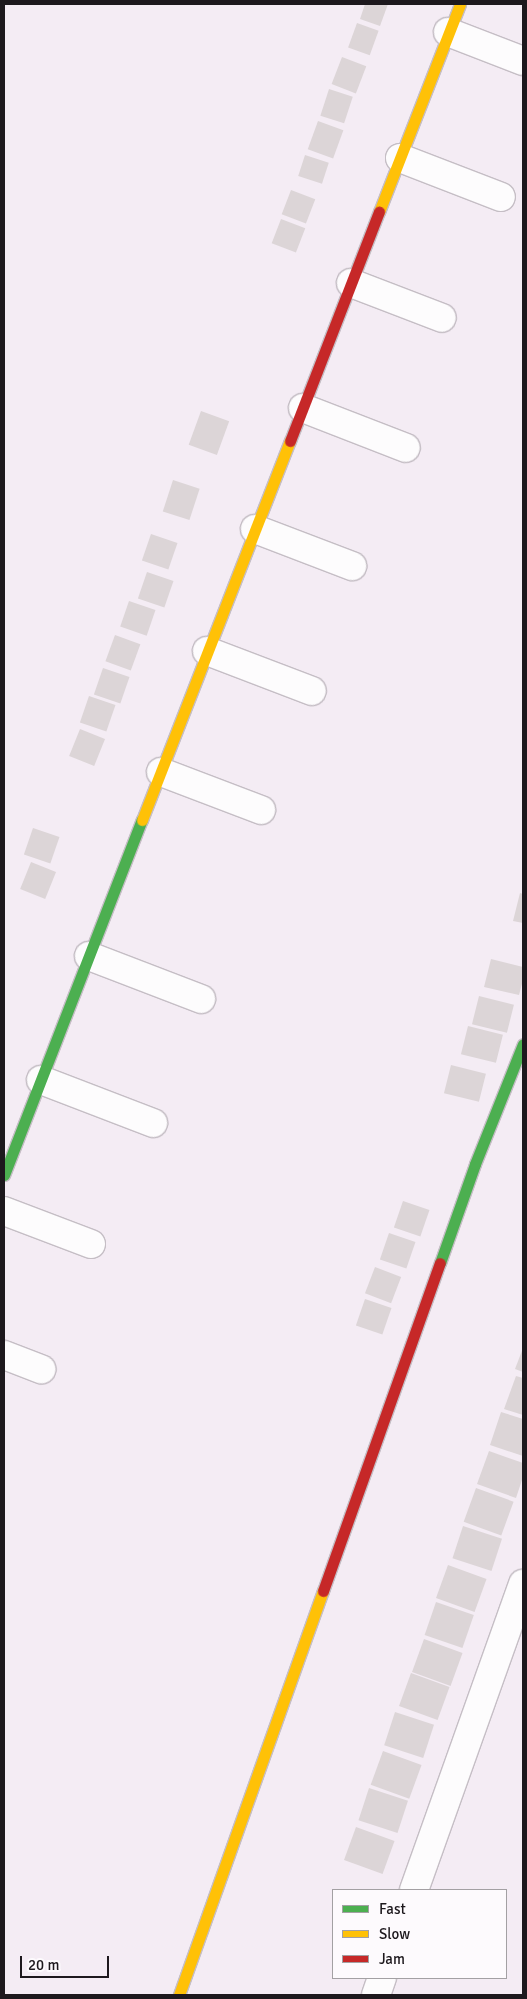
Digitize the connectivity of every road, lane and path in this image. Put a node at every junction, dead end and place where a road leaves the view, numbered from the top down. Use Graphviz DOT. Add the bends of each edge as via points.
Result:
graph roads {
  1 [pos="460,4"];
  2 [pos="448,32"];
  3 [pos="523,61"];
  4 [pos="400,158"];
  5 [pos="501,196"];
  6 [pos="351,283"];
  7 [pos="442,318"];
  8 [pos="303,408"];
  9 [pos="406,448"];
  10 [pos="256,529"];
  11 [pos="352,566"];
  12 [pos="208,652"];
  13 [pos="312,691"];
  14 [pos="161,772"];
  15 [pos="261,810"];
  16 [pos="89,956"];
  17 [pos="201,999"];
  18 [pos="523,1044"];
  19 [pos="41,1080"];
  20 [pos="153,1122"];
  21 [pos="4,1175"];
  22 [pos="4,1211"];
  23 [pos="91,1244"];
  24 [pos="4,1355"];
  25 [pos="41,1369"];
  26 [pos="523,1584"];
  27 [pos="414,1889"];
  28 [pos="382,1979"];
  29 [pos="179,1995"];
  30 [pos="376,1995"];
  1 -- 2 [label="street"];
  2 -- 3 [label="street"];
  2 -- 4 [label="street"];
  4 -- 5 [label="street"];
  4 -- 6 [label="street"];
  6 -- 7 [label="street"];
  6 -- 8 [label="street"];
  8 -- 9 [label="street"];
  8 -- 10 [label="street"];
  10 -- 11 [label="street"];
  10 -- 12 [label="street"];
  12 -- 13 [label="street"];
  12 -- 14 [label="street"];
  14 -- 15 [label="street"];
  14 -- 16 [label="street"];
  16 -- 17 [label="street"];
  16 -- 19 [label="street"];
  18 -- 29 [label="street" via="475,1164"];
  19 -- 20 [label="street"];
  19 -- 21 [label="street"];
  22 -- 23 [label="street"];
  24 -- 25 [label="street"];
  26 -- 27 [label="street"];
  28 -- 30 [label="street"];
}
